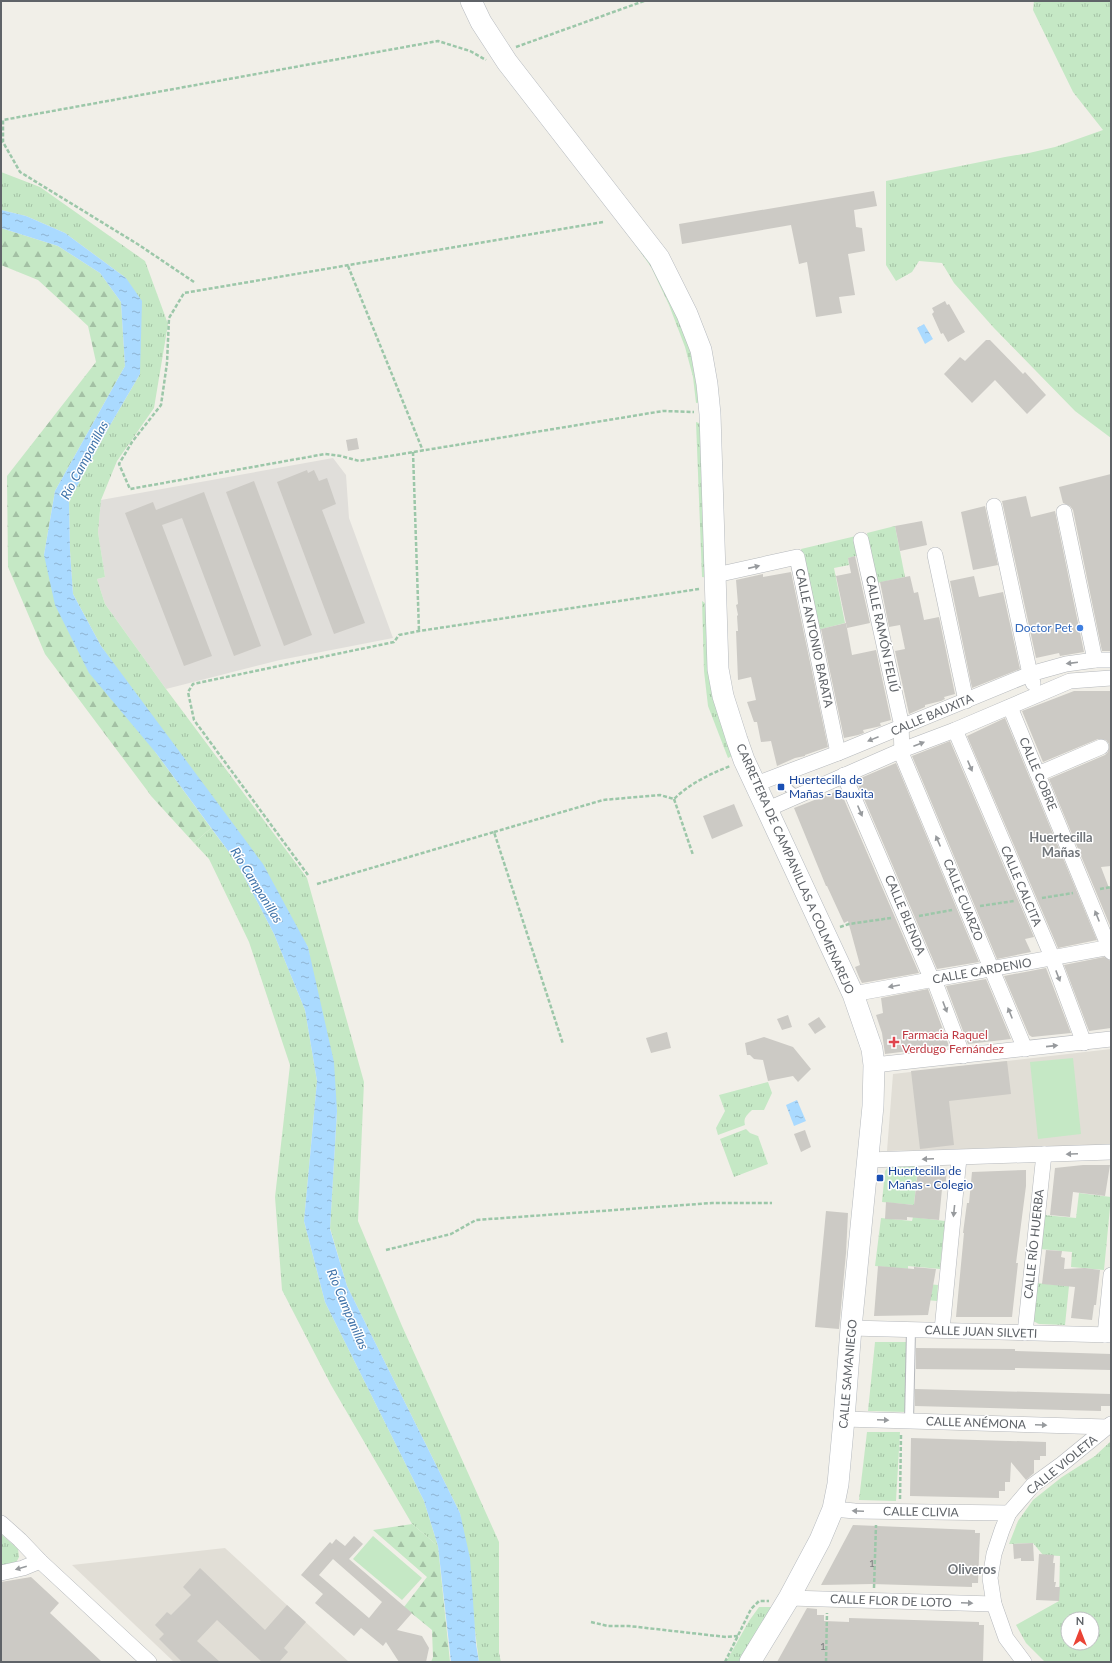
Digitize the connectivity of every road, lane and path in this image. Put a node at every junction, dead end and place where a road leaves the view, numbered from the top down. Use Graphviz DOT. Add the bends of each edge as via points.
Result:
graph roads {
  1 [pos="471,1"];
  2 [pos="644,1"];
  3 [pos="518,46"];
  4 [pos="492,59"];
  5 [pos="603,222"];
  6 [pos="348,266"];
  7 [pos="194,282"];
  8 [pos="710,414"];
  9 [pos="423,451"];
  10 [pos="412,452"];
  11 [pos="994,506"];
  12 [pos="1064,512"];
  13 [pos="862,540"];
  14 [pos="935,555"];
  15 [pos="716,575"];
  16 [pos="694,589"];
  17 [pos="419,631"];
  18 [pos="1095,660"];
  19 [pos="1111,660"];
  20 [pos="1030,674"];
  21 [pos="1111,678"];
  22 [pos="1038,694"];
  23 [pos="966,701"];
  24 [pos="1010,707"];
  25 [pos="901,728"];
  26 [pos="955,730"];
  27 [pos="1100,747"];
  28 [pos="902,750"];
  29 [pos="838,753"];
  30 [pos="732,765"];
  31 [pos="787,772"];
  32 [pos="1038,774"];
  33 [pos="844,775"];
  34 [pos="756,784"];
  35 [pos="799,795"];
  36 [pos="674,799"];
  37 [pos="768,809"];
  38 [pos="494,832"];
  39 [pos="693,855"];
  40 [pos="308,875"];
  41 [pos="317,884"];
  42 [pos="1076,893"];
  43 [pos="1039,899"];
  44 [pos="1016,900"];
  45 [pos="975,907"];
  46 [pos="954,909"];
  47 [pos="917,916"];
  48 [pos="895,918"];
  49 [pos="836,928"];
  50 [pos="1110,949"];
  51 [pos="1051,958"];
  52 [pos="991,969"];
  53 [pos="933,979"];
  54 [pos="853,994"];
  55 [pos="1111,1039"];
  56 [pos="1084,1043"];
  57 [pos="564,1044"];
  58 [pos="1025,1049"];
  59 [pos="963,1056"];
  60 [pos="874,1065"];
  61 [pos="1111,1152"];
  62 [pos="1044,1154"];
  63 [pos="959,1158"];
  64 [pos="868,1160"];
  65 [pos="772,1203"];
  66 [pos="386,1250"];
  67 [pos="1111,1275"];
  68 [pos="851,1328"];
  69 [pos="911,1330"];
  70 [pos="942,1330"];
  71 [pos="1025,1333"];
  72 [pos="1108,1335"];
  73 [pos="844,1419"];
  74 [pos="906,1421"];
  75 [pos="1109,1426"];
  76 [pos="833,1509"];
  77 [pos="876,1512"];
  78 [pos="900,1512"];
  79 [pos="1009,1514"];
  80 [pos="1,1523"];
  81 [pos="40,1561"];
  82 [pos="1,1573"];
  83 [pos="788,1598"];
  84 [pos="827,1599"];
  85 [pos="759,1601"];
  86 [pos="874,1601"];
  87 [pos="994,1604"];
  88 [pos="591,1622"];
  89 [pos="738,1636"];
  90 [pos="149,1662"];
  91 [pos="725,1662"];
  92 [pos="750,1662"];
  93 [pos="826,1662"];
  94 [pos="1024,1662"];
  1 -- 8 [label="street, CARRETERA DE CAMPANILLAS A COLMENAREJO" via="481,22 507,62 659,258 687,314 701,350"];
  2 -- 3 [label="path"];
  4 -- 7 [label="path" via="485,60 470,51 438,41 3,120 3,142 20,172"];
  5 -- 6 [label="path"];
  6 -- 9 [label="path"];
  6 -- 10 [label="path" via="184,293 169,318 167,363 161,405 132,442 120,464 130,489 325,454 359,461"];
  8 -- 9 [label="path" via="663,411"];
  8 -- 15 [label="street, CARRETERA DE CAMPANILLAS A COLMENAREJO"];
  9 -- 10 [label="path"];
  10 -- 17 [label="path"];
  11 -- 20 [label="street"];
  12 -- 18 [label="street"];
  13 -- 25 [label="street, CALLE RAMÓN FELIÚ"];
  14 -- 23 [label="street"];
  15 -- 29 [label="street, CALLE ANTONIO BARATA, one-way" via="797,557"];
  15 -- 34 [label="street, CARRETERA DE CAMPANILLAS A COLMENAREJO" via="718,669 723,696 736,740"];
  16 -- 17 [label="path"];
  17 -- 40 [label="path" via="399,635 394,642 193,684 188,692 194,720"];
  18 -- 19 [label="street, CALLE BAUXITA"];
  18 -- 20 [label="street, CALLE BAUXITA, one-way" via="1066,664"];
  20 -- 22 [label="street"];
  20 -- 23 [label="street, CALLE BAUXITA"];
  21 -- 22 [label="street, CALLE BAUXITA" via="1070,681"];
  22 -- 24 [label="street, CALLE BAUXITA"];
  23 -- 25 [label="street, CALLE BAUXITA"];
  24 -- 26 [label="street, CALLE BAUXITA"];
  24 -- 32 [label="street, CALLE COBRE"];
  25 -- 28 [label="street, CALLE RAMÓN FELIÚ"];
  25 -- 29 [label="street, CALLE BAUXITA, one-way"];
  28 -- 26 [label="street, CALLE BAUXITA, one-way"];
  26 -- 51 [label="street, CALLE CALCITA, one-way"];
  27 -- 32 [label="street"];
  28 -- 33 [label="street, CALLE BAUXITA"];
  52 -- 28 [label="street, CALLE CUARZO, one-way" via="902,756"];
  29 -- 31 [label="street, CALLE BAUXITA"];
  30 -- 36 [label="path" via="714,772 682,791"];
  31 -- 34 [label="street, CALLE BAUXITA"];
  31 -- 35 [label="lane" via="786,785 791,792"];
  50 -- 32 [label="street, CALLE COBRE, one-way"];
  33 -- 35 [label="street, CALLE BAUXITA"];
  33 -- 53 [label="street, CALLE BLENDA, one-way"];
  34 -- 37 [label="street, CARRETERA DE CAMPANILLAS A COLMENAREJO"];
  35 -- 37 [label="street, CALLE BAUXITA"];
  36 -- 38 [label="path" via="660,795 603,800"];
  36 -- 39 [label="path"];
  37 -- 54 [label="street, CARRETERA DE CAMPANILLAS A COLMENAREJO"];
  38 -- 41 [label="path"];
  38 -- 57 [label="path"];
  42 -- 43 [label="path"];
  44 -- 45 [label="path"];
  46 -- 47 [label="path"];
  48 -- 49 [label="path"];
  50 -- 51 [label="street, CALLE CARDENIO"];
  51 -- 52 [label="street, CALLE CARDENIO"];
  51 -- 56 [label="street, CALLE CALCITA, one-way"];
  52 -- 53 [label="street, CALLE CARDENIO"];
  58 -- 52 [label="street, CALLE CUARZO, one-way"];
  53 -- 54 [label="street, CALLE CARDENIO, one-way"];
  53 -- 59 [label="street, CALLE BLENDA, one-way"];
  54 -- 60 [label="street, CARRETERA DE CAMPANILLAS A COLMENAREJO" via="872,1049"];
  55 -- 56 [label="street"];
  58 -- 56 [label="street, one-way"];
  58 -- 59 [label="street"];
  59 -- 60 [label="street"];
  60 -- 64 [label="street, CALLE SAMANIEGO" via="874,1106"];
  61 -- 62 [label="street, one-way"];
  62 -- 63 [label="street"];
  62 -- 71 [label="street, CALLE RÍO HUERBA"];
  63 -- 64 [label="street, one-way"];
  63 -- 70 [label="street, one-way"];
  64 -- 68 [label="street, CALLE SAMANIEGO"];
  65 -- 66 [label="path" via="712,1203 476,1220 451,1234"];
  67 -- 72 [label="street"];
  68 -- 69 [label="street, CALLE JUAN SILVETI"];
  68 -- 73 [label="street, CALLE SAMANIEGO"];
  69 -- 70 [label="street, CALLE JUAN SILVETI"];
  69 -- 74 [label="lane"];
  70 -- 71 [label="street, CALLE JUAN SILVETI"];
  71 -- 72 [label="street, CALLE JUAN SILVETI"];
  73 -- 74 [label="street, CALLE ANÉMONA, one-way"];
  73 -- 76 [label="street, CALLE SAMANIEGO"];
  74 -- 75 [label="street, CALLE ANÉMONA, one-way"];
  74 -- 78 [label="path"];
  75 -- 79 [label="street, CALLE VIOLETA" via="1033,1485"];
  77 -- 76 [label="street, CALLE CLIVIA, one-way"];
  76 -- 83 [label="street, CALLE SAMANIEGO" via="820,1540"];
  77 -- 78 [label="street, CALLE CLIVIA"];
  77 -- 86 [label="path"];
  78 -- 79 [label="street, CALLE CLIVIA"];
  79 -- 87 [label="street, CALLE VIOLETA" via="994,1554 990,1578"];
  80 -- 81 [label="street"];
  81 -- 82 [label="street, one-way"];
  81 -- 90 [label="street"];
  83 -- 84 [label="street, CALLE FLOR DE LOTO"];
  83 -- 92 [label="street, CALLE SAMANIEGO"];
  84 -- 86 [label="street, CALLE FLOR DE LOTO"];
  84 -- 93 [label="path"];
  85 -- 89 [label="path" via="751,1609"];
  86 -- 87 [label="street, CALLE FLOR DE LOTO, one-way"];
  87 -- 94 [label="street, CALLE VIOLETA" via="1006,1638"];
  88 -- 89 [label="path" via="608,1626"];
  89 -- 91 [label="path"];
}
